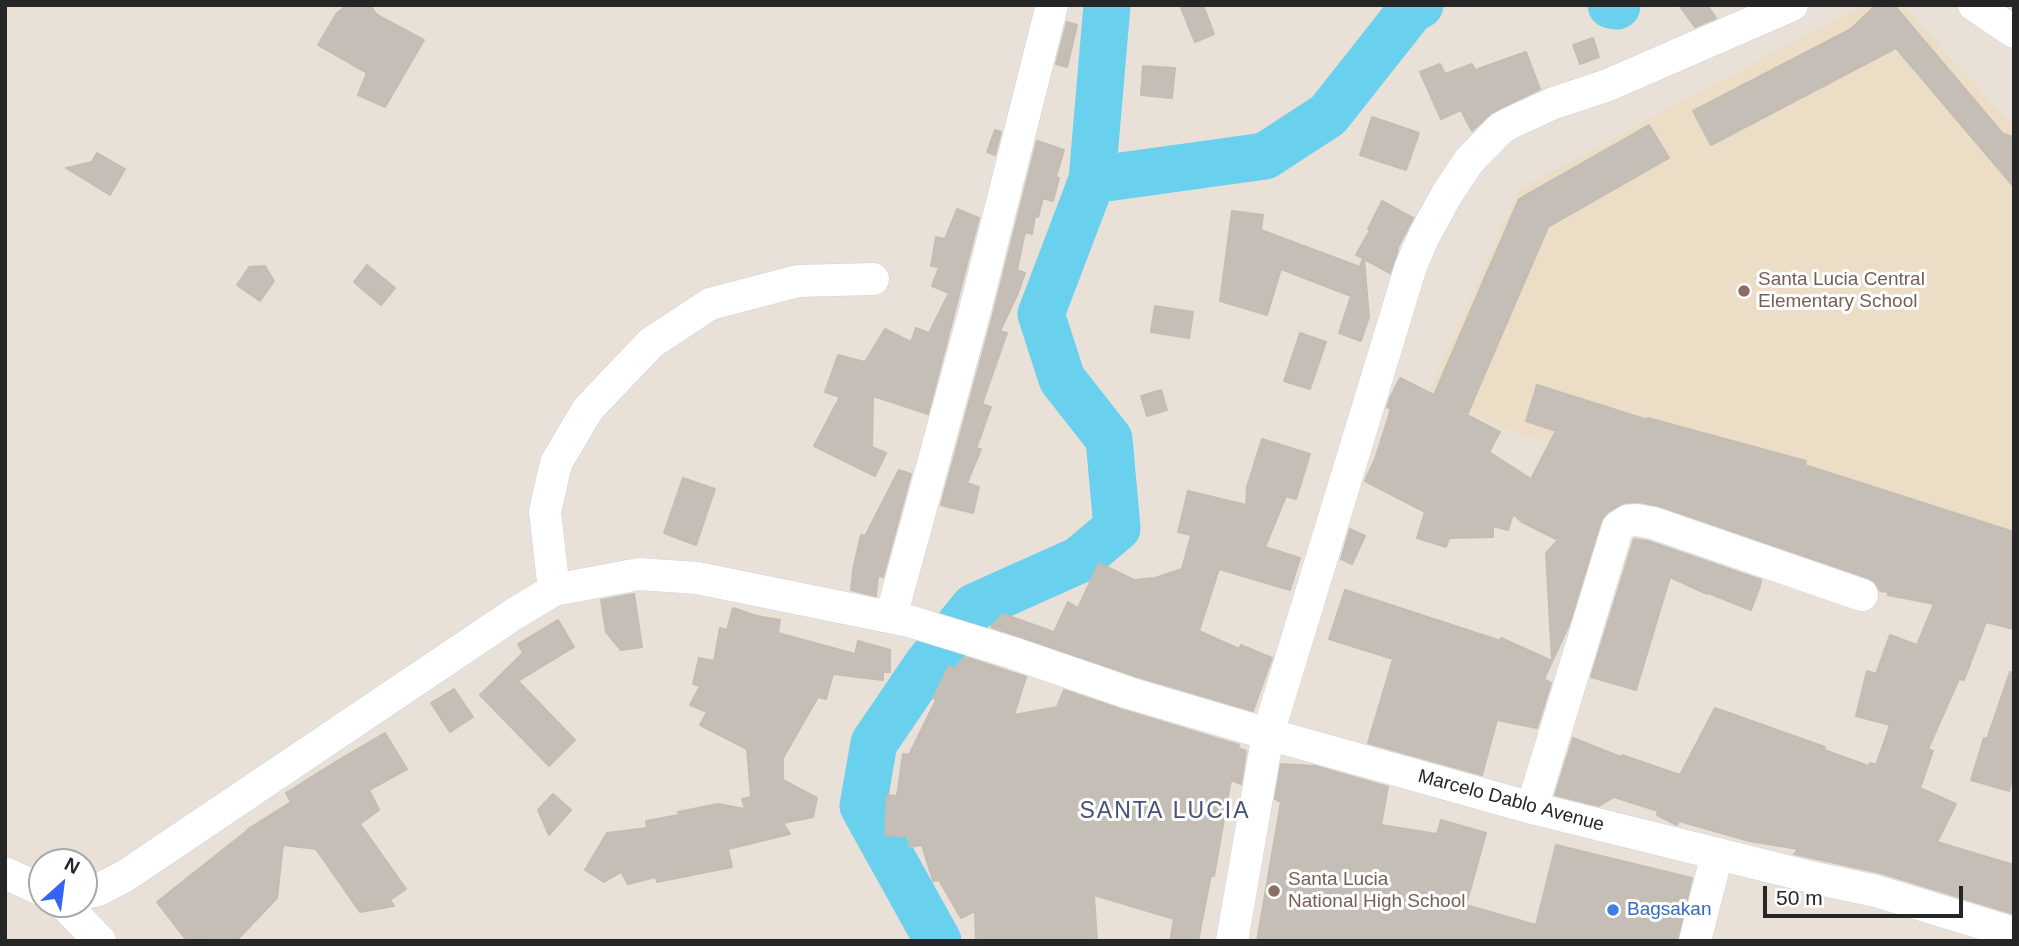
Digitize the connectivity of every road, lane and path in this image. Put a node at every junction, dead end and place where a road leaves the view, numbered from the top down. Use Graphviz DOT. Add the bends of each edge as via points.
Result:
graph roads {
  1 [pos="1052,5"];
  2 [pos="1792,5"];
  3 [pos="1974,5"];
  4 [pos="2014,32"];
  5 [pos="873,279"];
  6 [pos="554,590"];
  7 [pos="1862,595"];
  8 [pos="900,619"];
  9 [pos="1268,734"];
  10 [pos="1532,808"];
  11 [pos="1717,854"];
  12 [pos="5,873"];
  13 [pos="28,884"];
  14 [pos="98,890"];
  15 [pos="78,918"];
  16 [pos="2014,933"];
  17 [pos="100,941"];
  18 [pos="1231,941"];
  19 [pos="1695,941"];
  1 -- 8 [label="street"];
  2 -- 9 [label="street" via="1510,123 1469,161 1435,215 1411,266"];
  3 -- 4 [label="street"];
  5 -- 6 [label="street" via="798,281 710,304 651,343 588,409 556,463 545,512"];
  6 -- 8 [label="street, Marcelo Dablo Avenue" via="639,574 696,578"];
  6 -- 14 [label="street"];
  7 -- 10 [label="street" via="1653,523 1627,521 1618,527"];
  8 -- 9 [label="street, Marcelo Dablo Avenue"];
  9 -- 10 [label="street, Marcelo Dablo Avenue"];
  9 -- 18 [label="street"];
  10 -- 11 [label="street, Marcelo Dablo Avenue"];
  11 -- 16 [label="street, Marcelo Dablo Avenue" via="1876,891"];
  11 -- 19 [label="street"];
  12 -- 13 [label="street"];
  15 -- 17 [label="street"];
}
